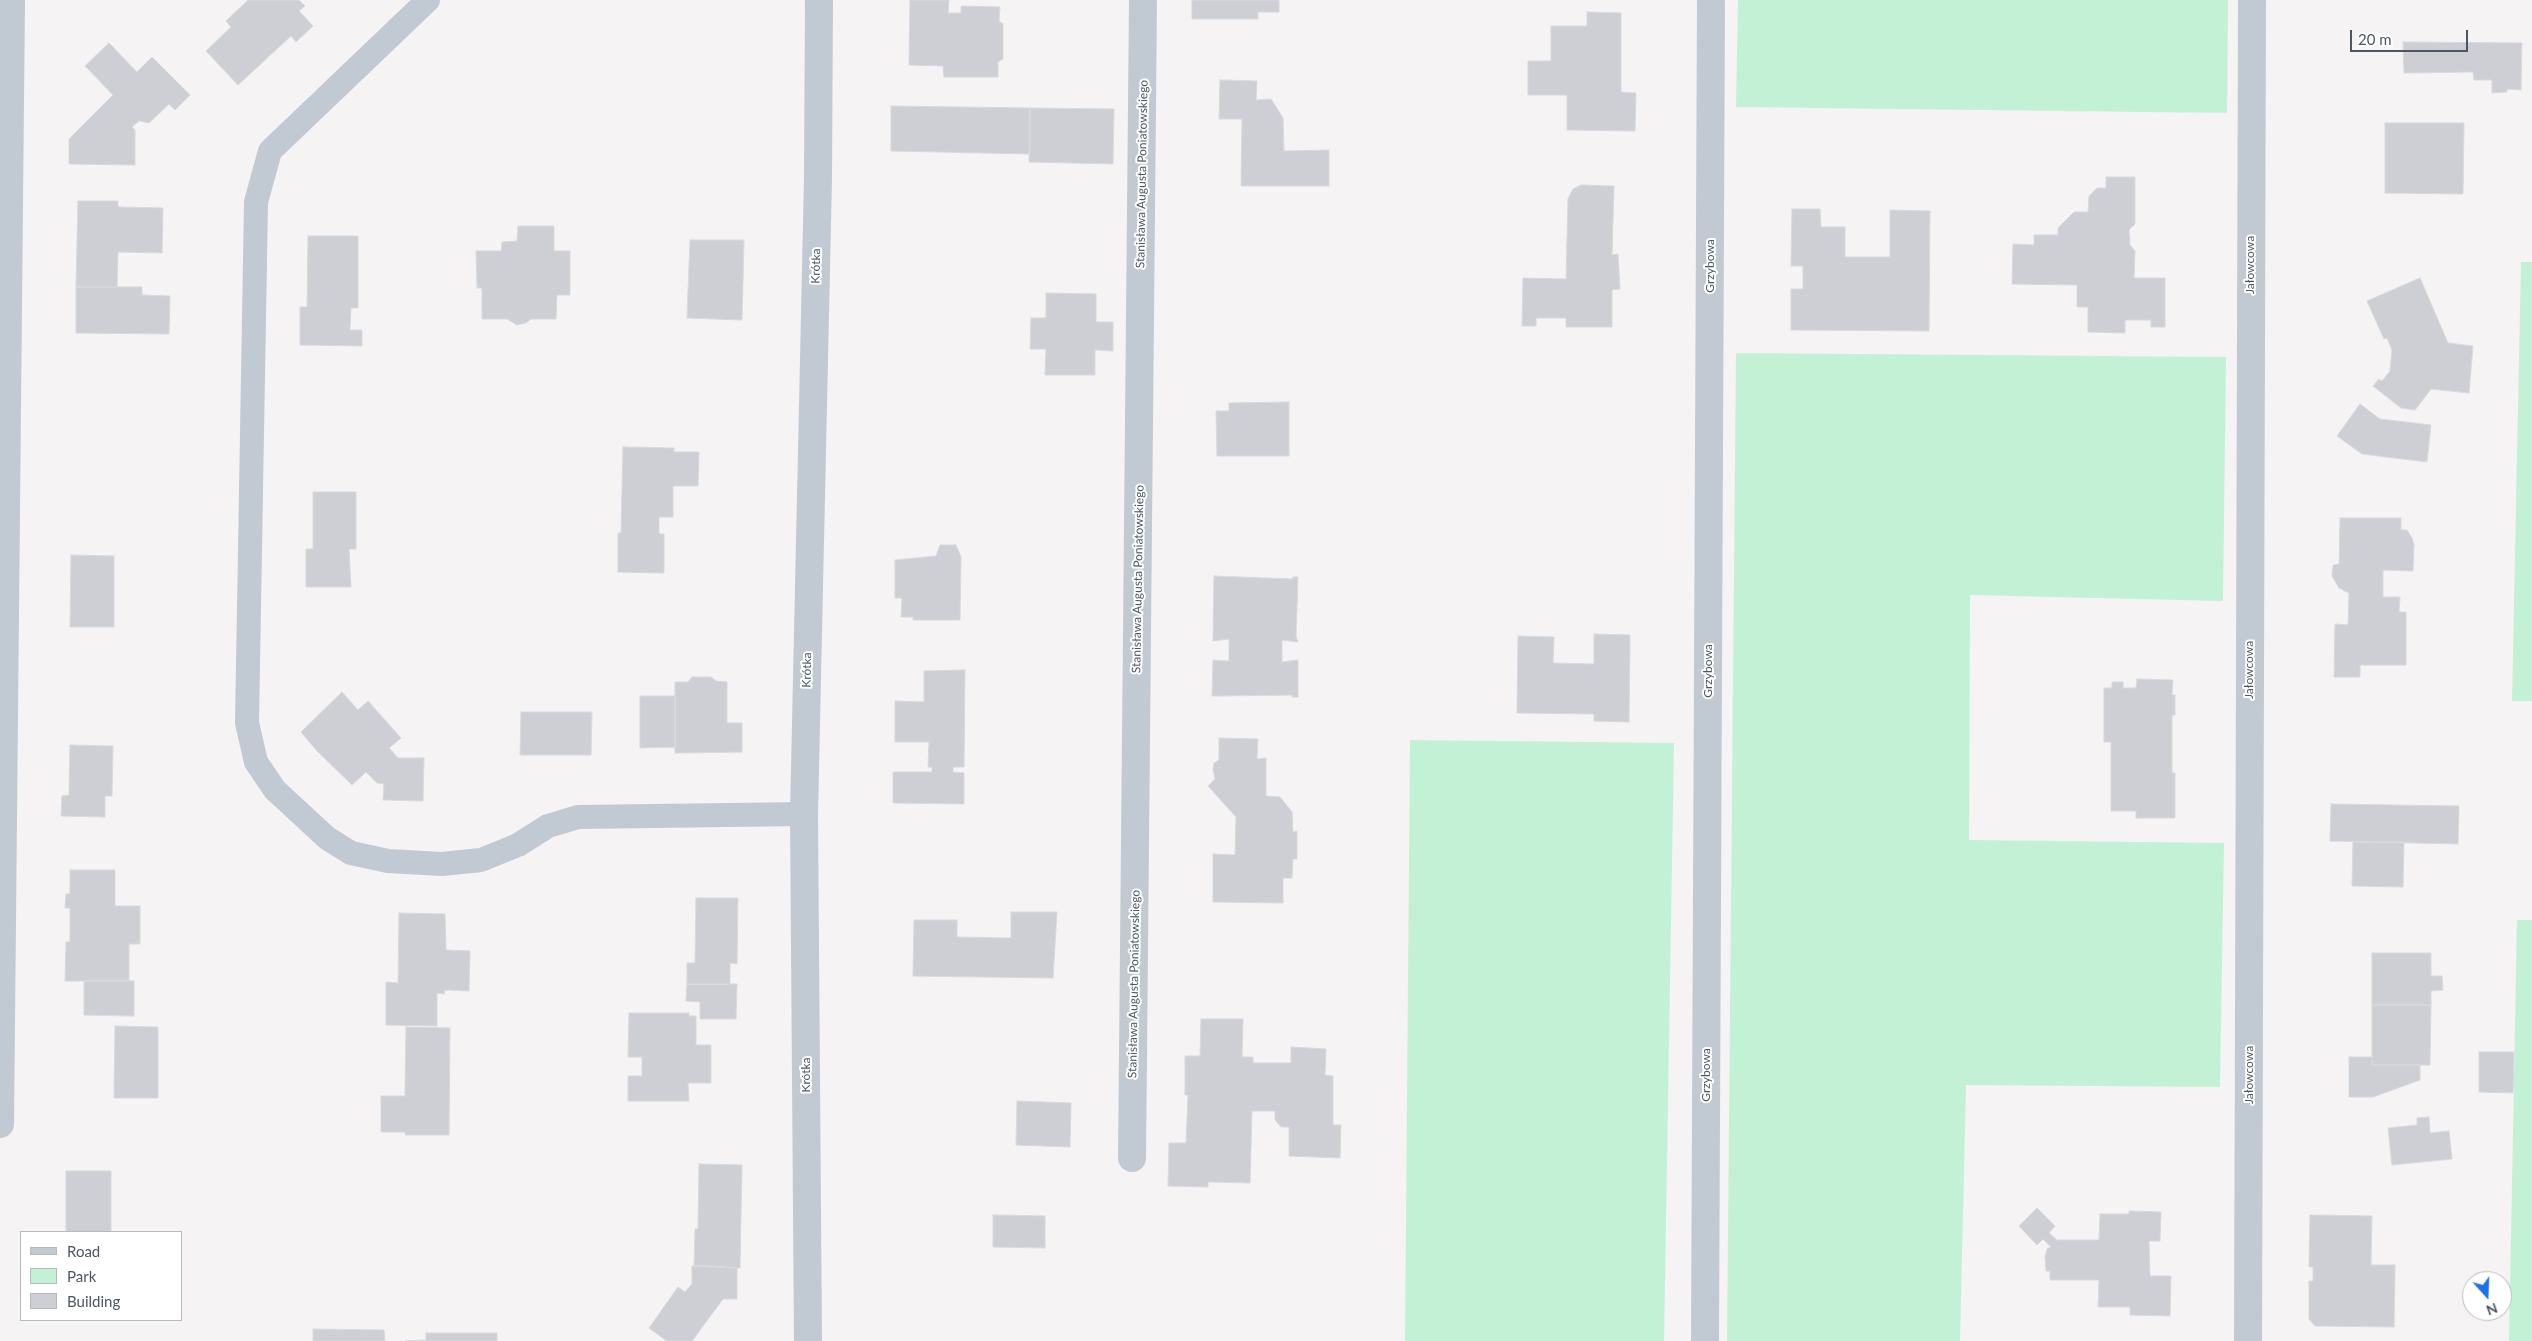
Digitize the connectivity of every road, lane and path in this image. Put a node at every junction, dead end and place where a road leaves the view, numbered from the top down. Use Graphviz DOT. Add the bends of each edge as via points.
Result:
graph roads {
  1 [pos="12,0"];
  2 [pos="428,0"];
  3 [pos="819,0"];
  4 [pos="1143,0"];
  5 [pos="1711,0"];
  6 [pos="2252,0"];
  7 [pos="804,814"];
  8 [pos="0,1124"];
  9 [pos="1132,1158"];
  10 [pos="808,1341"];
  11 [pos="1705,1341"];
  12 [pos="2248,1341"];
  1 -- 8 [label="street"];
  2 -- 7 [label="lane" via="270,151 256,202 247,723 256,762 275,790 327,838 351,853 388,861 442,864 481,860 518,845 548,826 578,817"];
  3 -- 7 [label="street, Krótka"];
  4 -- 9 [label="street, Stanisława Augusta Poniatowskiego"];
  5 -- 11 [label="street, Grzybowa"];
  6 -- 12 [label="street, Jałowcowa"];
  7 -- 10 [label="street, Krótka"];
}
